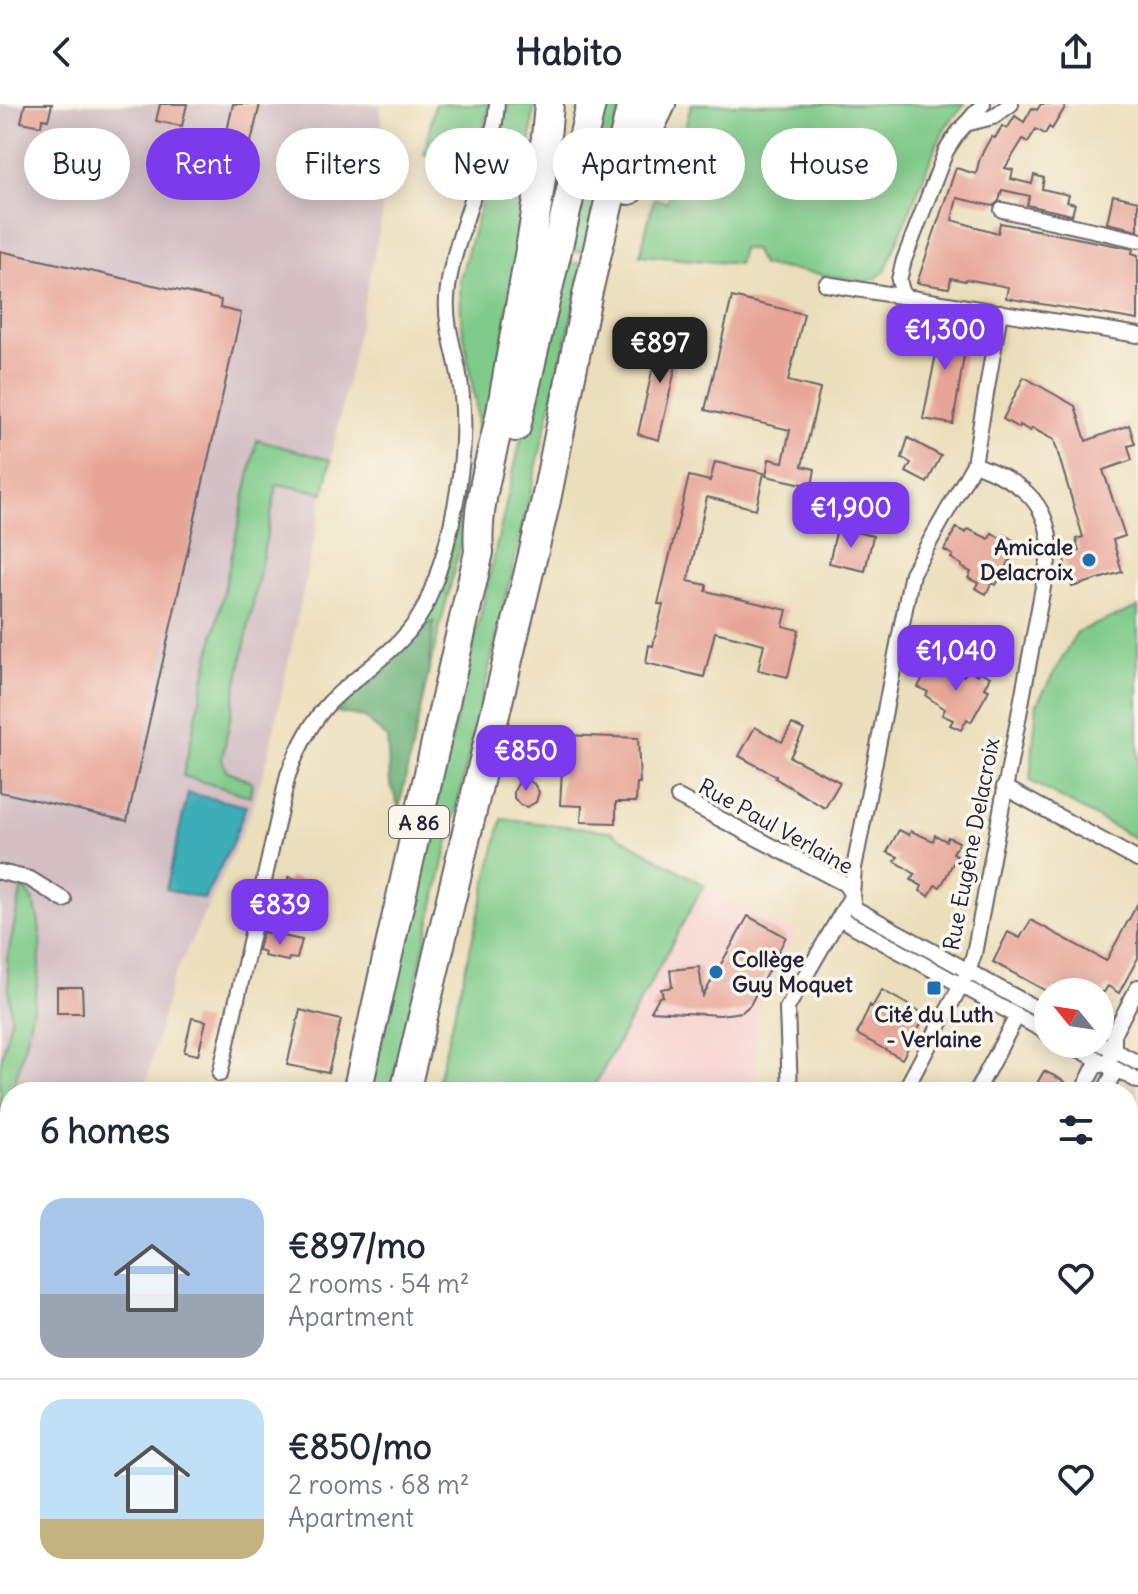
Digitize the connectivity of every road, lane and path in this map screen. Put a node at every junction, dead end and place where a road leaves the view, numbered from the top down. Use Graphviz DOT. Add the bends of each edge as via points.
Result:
graph roads {
  1 [pos="497,104"];
  2 [pos="549,104"];
  3 [pos="591,104"];
  4 [pos="632,104"];
  5 [pos="661,104"];
  6 [pos="983,104"];
  7 [pos="1011,104"];
  8 [pos="965,124"];
  9 [pos="1002,210"];
  10 [pos="1138,240"];
  11 [pos="826,284"];
  12 [pos="588,291"];
  13 [pos="903,295"];
  14 [pos="1000,312"];
  15 [pos="1138,335"];
  16 [pos="974,464"];
  17 [pos="479,552"];
  18 [pos="1004,787"];
  19 [pos="678,797"];
  20 [pos="1138,860"];
  21 [pos="0,872"];
  22 [pos="852,895"];
  23 [pos="64,900"];
  24 [pos="839,918"];
  25 [pos="965,978"];
  26 [pos="1138,987"];
  27 [pos="1034,1009"];
  28 [pos="1017,1016"];
  29 [pos="1034,1025"];
  30 [pos="1114,1033"];
  31 [pos="1114,1054"];
  32 [pos="1102,1058"];
  33 [pos="1109,1058"];
  34 [pos="1113,1058"];
  35 [pos="1138,1063"];
  36 [pos="220,1074"];
  37 [pos="1138,1081"];
  38 [pos="359,1082"];
  39 [pos="407,1082"];
  40 [pos="790,1082"];
  41 [pos="909,1082"];
  42 [pos="981,1082"];
  43 [pos="1087,1082"];
  44 [pos="1109,1082"];
  1 -- 36 [label="street" via="450,269 447,327 465,428 441,558 426,605 406,634 330,703 297,751"];
  2 -- 17 [label="highway" via="540,183 477,527"];
  3 -- 17 [label="highway, A 86" via="492,531"];
  4 -- 12 [label="highway, A 86"];
  5 -- 12 [label="highway" via="635,169 606,277"];
  6 -- 8 [label="street"];
  7 -- 8 [label="street" via="993,117"];
  8 -- 13 [label="street" via="946,151 904,260 899,280"];
  9 -- 10 [label="street"];
  11 -- 13 [label="street"];
  12 -- 39 [label="highway, A 86" via="546,500"];
  13 -- 14 [label="street"];
  14 -- 15 [label="street"];
  14 -- 16 [label="street"];
  16 -- 18 [label="street, Rue Eugène Delacroix" via="1034,498 1050,550"];
  16 -- 22 [label="street" via="912,573"];
  17 -- 38 [label="highway, A 86"];
  18 -- 20 [label="street"];
  18 -- 25 [label="street, Rue Eugène Delacroix" via="974,954"];
  19 -- 22 [label="street, Rue Paul Verlaine" via="845,884"];
  21 -- 23 [label="street" via="30,879"];
  22 -- 24 [label="street, Rue Paul Verlaine"];
  22 -- 25 [label="street, Rue Paul Verlaine" via="854,908"];
  24 -- 25 [label="street"];
  24 -- 40 [label="street, Rue Paul Verlaine" via="787,1008"];
  25 -- 27 [label="street"];
  25 -- 28 [label="street"];
  25 -- 41 [label="street, Rue Eugène Delacroix"];
  26 -- 30 [label="street"];
  28 -- 29 [label="street"];
  28 -- 42 [label="street"];
  31 -- 35 [label="street"];
  32 -- 43 [label="street"];
  33 -- 44 [label="street" via="1114,1073"];
  34 -- 37 [label="street"];
}
